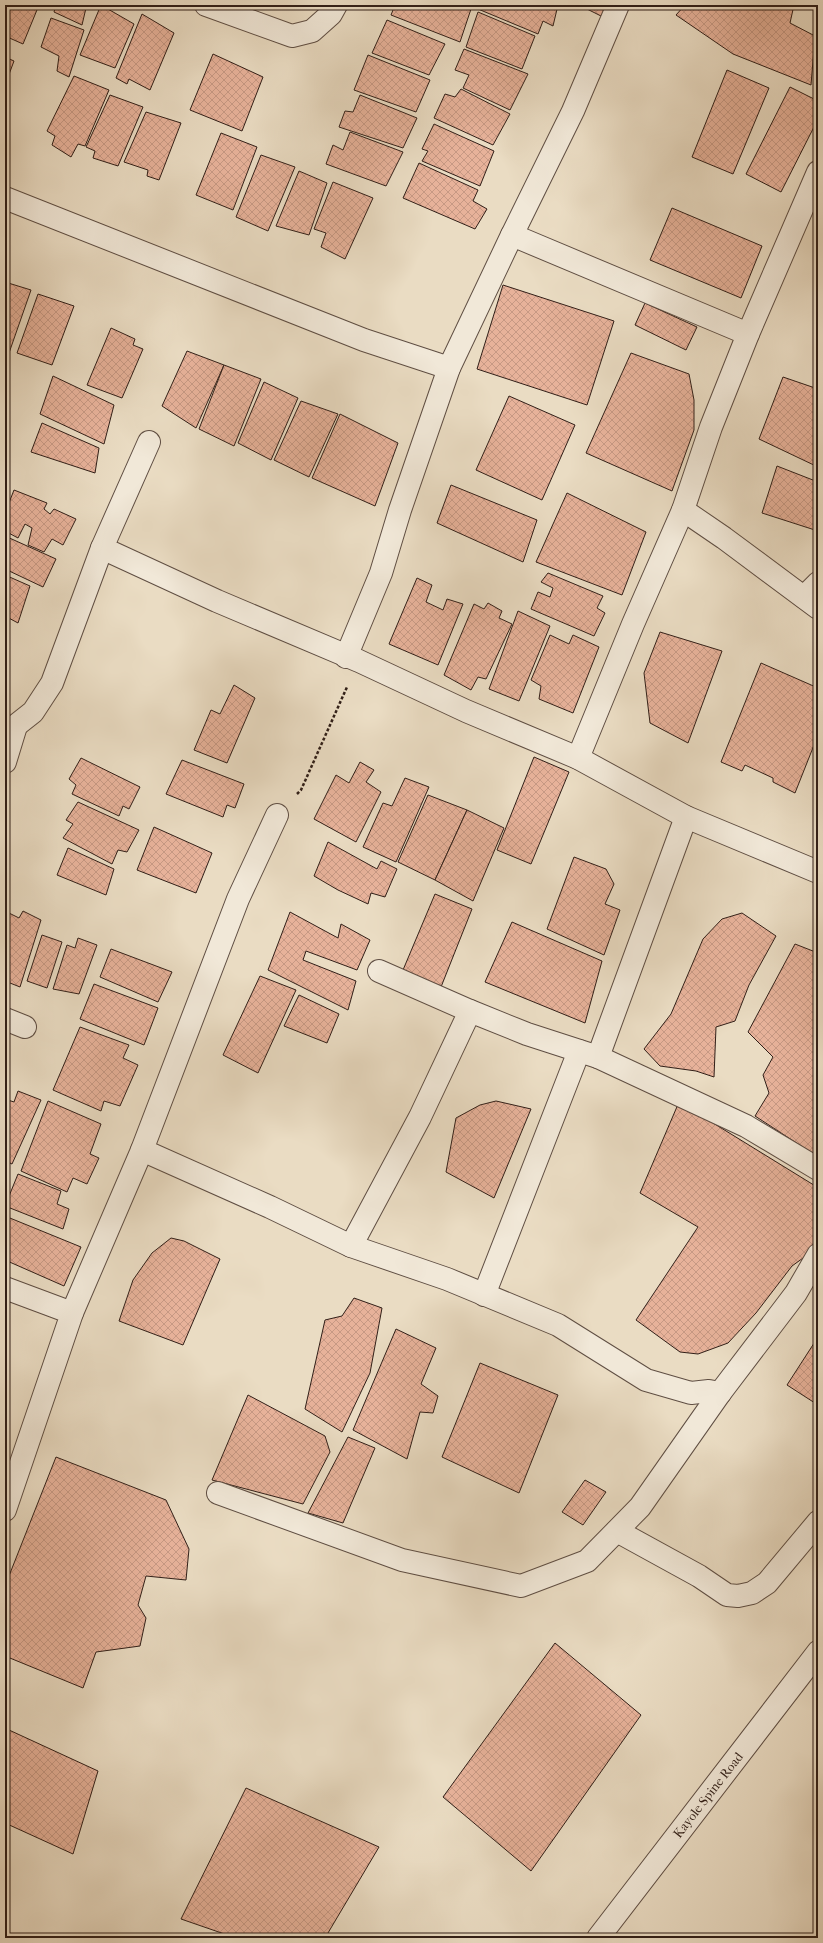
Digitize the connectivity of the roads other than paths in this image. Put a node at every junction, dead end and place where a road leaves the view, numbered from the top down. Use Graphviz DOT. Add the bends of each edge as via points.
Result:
graph roads {
  1 [pos="206,5"];
  2 [pos="336,5"];
  3 [pos="618,5"];
  4 [pos="818,172"];
  5 [pos="5,198"];
  6 [pos="512,235"];
  7 [pos="748,334"];
  8 [pos="449,368"];
  9 [pos="149,442"];
  10 [pos="683,510"];
  11 [pos="102,548"];
  12 [pos="813,596"];
  13 [pos="353,659"];
  14 [pos="10,727"];
  15 [pos="578,758"];
  16 [pos="5,762"];
  17 [pos="277,815"];
  18 [pos="686,817"];
  19 [pos="818,872"];
  20 [pos="379,971"];
  21 [pos="470,1011"];
  22 [pos="5,1019"];
  23 [pos="25,1027"];
  24 [pos="588,1054"];
  25 [pos="142,1150"];
  26 [pos="818,1169"];
  27 [pos="351,1246"];
  28 [pos="818,1255"];
  29 [pos="5,1288"];
  30 [pos="484,1295"];
  31 [pos="72,1313"];
  32 [pos="720,1393"];
  33 [pos="218,1493"];
  34 [pos="5,1510"];
  35 [pos="818,1522"];
  36 [pos="617,1531"];
  37 [pos="818,1652"];
  38 [pos="598,1938"];
  1 -- 2 [label="street" via="292,36 312,31 331,14"];
  3 -- 6 [label="street" via="573,111"];
  4 -- 7 [label="street"];
  5 -- 8 [label="street" via="364,340"];
  6 -- 7 [label="street"];
  6 -- 8 [label="street"];
  7 -- 10 [label="street" via="711,427"];
  8 -- 13 [label="street" via="400,510"];
  9 -- 11 [label="street"];
  10 -- 12 [label="street"];
  10 -- 15 [label="street"];
  11 -- 13 [label="street"];
  11 -- 14 [label="street" via="52,683 33,712"];
  13 -- 15 [label="street" via="466,711"];
  14 -- 16 [label="street"];
  15 -- 18 [label="street"];
  17 -- 25 [label="street" via="238,898"];
  18 -- 19 [label="street"];
  18 -- 24 [label="street"];
  20 -- 21 [label="street"];
  21 -- 24 [label="street" via="527,1034"];
  21 -- 27 [label="street" via="420,1117"];
  22 -- 23 [label="street"];
  24 -- 26 [label="street" via="746,1126"];
  24 -- 30 [label="street"];
  25 -- 27 [label="street"];
  25 -- 31 [label="street"];
  27 -- 30 [label="street" via="417,1267"];
  28 -- 32 [label="street" via="796,1293"];
  29 -- 31 [label="street"];
  30 -- 32 [label="street" via="558,1325 646,1380 691,1393"];
  31 -- 34 [label="street"];
  32 -- 36 [label="street" via="640,1507"];
  33 -- 36 [label="street" via="402,1560 521,1586 587,1561"];
  35 -- 36 [label="street" via="767,1583 752,1593 738,1596 727,1595 699,1576"];
  37 -- 38 [label="street, Kayole Spine Road"];
}
